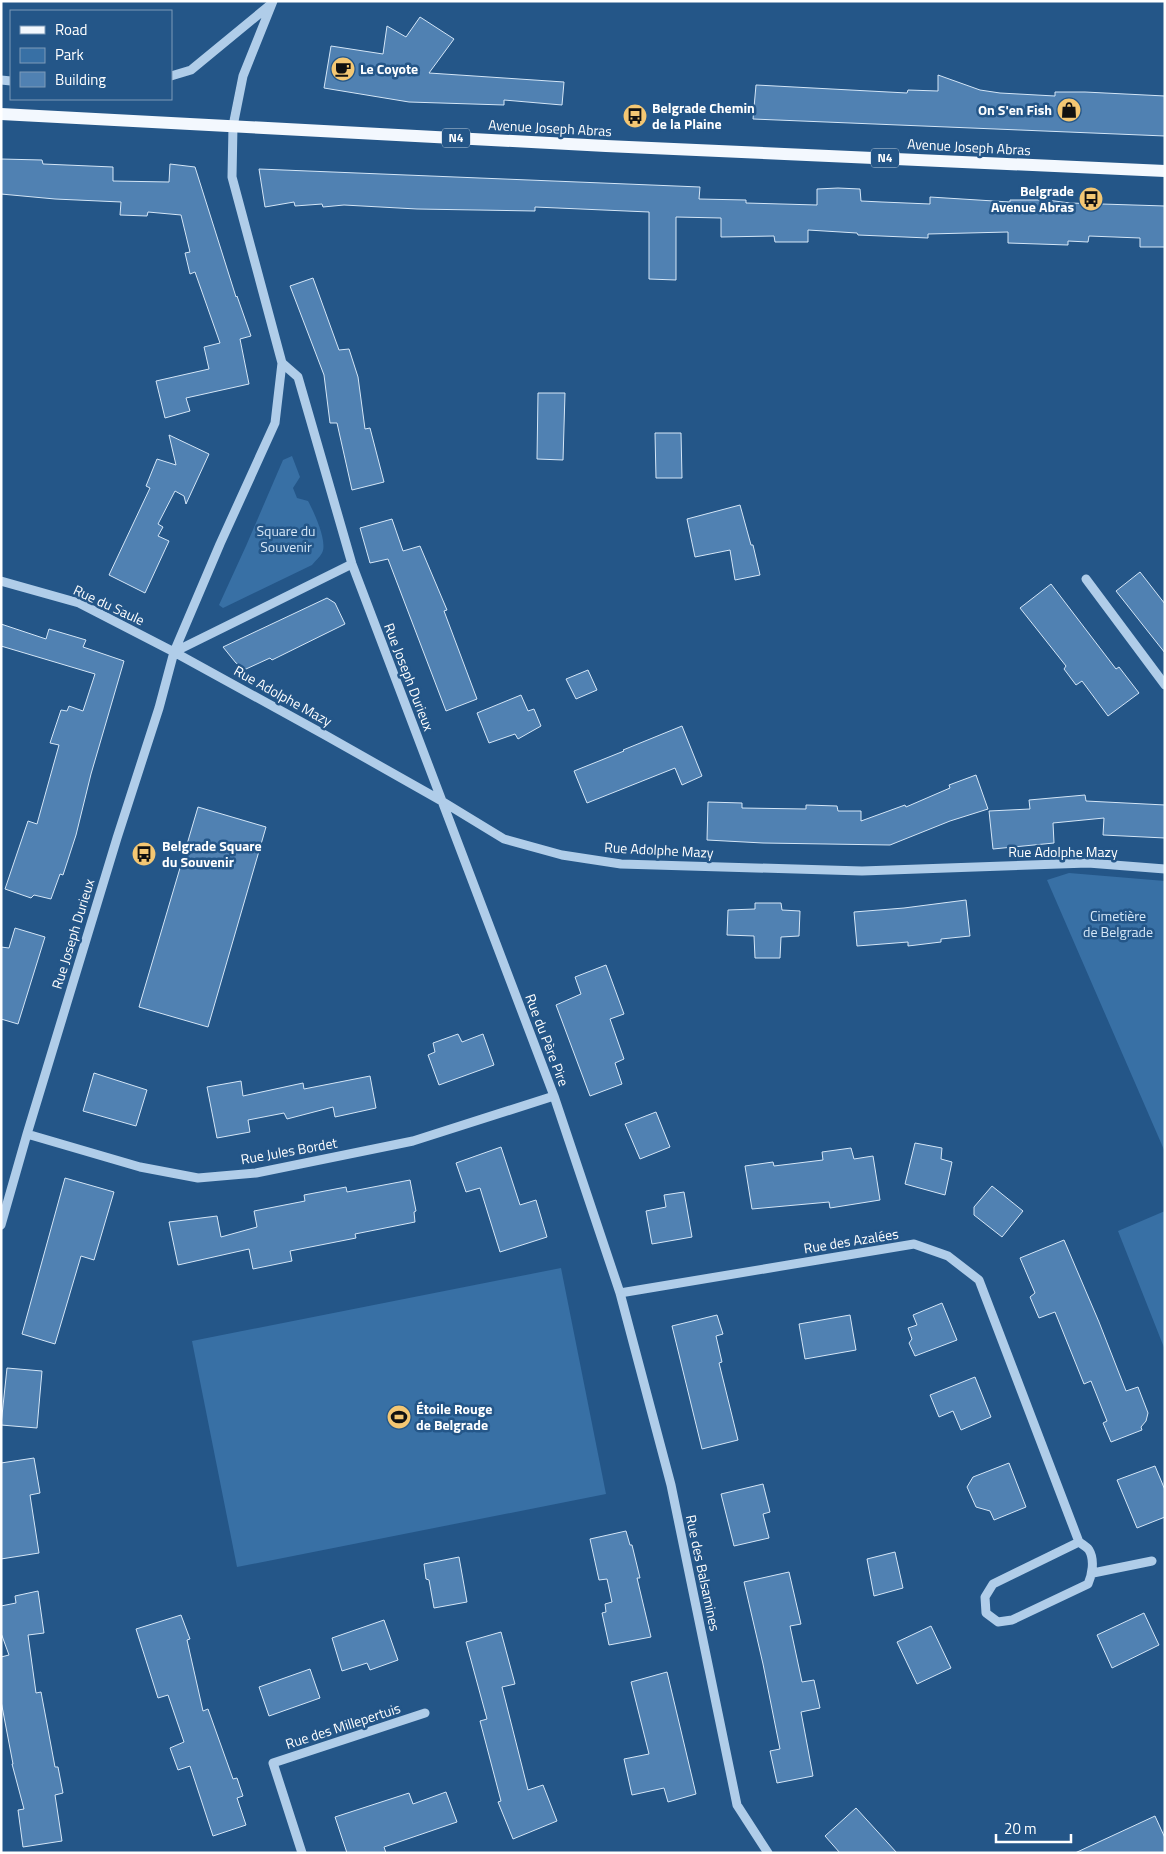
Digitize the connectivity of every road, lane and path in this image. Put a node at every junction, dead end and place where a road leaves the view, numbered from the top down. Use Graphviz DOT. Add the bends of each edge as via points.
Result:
graph roads {
  1 [pos="273,2"];
  2 [pos="172,76"];
  3 [pos="1,114"];
  4 [pos="233,126"];
  5 [pos="1165,170"];
  6 [pos="282,363"];
  7 [pos="352,564"];
  8 [pos="1086,579"];
  9 [pos="1,581"];
  10 [pos="174,652"];
  11 [pos="1165,685"];
  12 [pos="440,800"];
  13 [pos="1165,869"];
  14 [pos="554,1096"];
  15 [pos="27,1134"];
  16 [pos="1,1226"];
  17 [pos="620,1293"];
  18 [pos="1080,1542"];
  19 [pos="1152,1561"];
  20 [pos="1093,1573"];
  21 [pos="425,1713"];
  22 [pos="302,1853"];
  23 [pos="768,1853"];
  1 -- 2 [label="street" via="191,70"];
  1 -- 4 [label="street" via="243,76"];
  3 -- 4 [label="main road, N4"];
  4 -- 5 [label="main road, Avenue Joseph Abras / N4"];
  4 -- 6 [label="street" via="232,177"];
  6 -- 7 [label="street" via="298,378"];
  6 -- 10 [label="street" via="275,423"];
  7 -- 10 [label="street"];
  7 -- 12 [label="street, Rue Joseph Durieux"];
  8 -- 11 [label="street"];
  9 -- 10 [label="street, Rue du Saule" via="79,602"];
  10 -- 12 [label="street, Rue Adolphe Mazy"];
  10 -- 15 [label="street, Rue Joseph Durieux"];
  12 -- 13 [label="street, Rue Adolphe Mazy" via="504,839 562,855 621,864 862,871 1088,863"];
  12 -- 14 [label="street, Rue du Père Pire"];
  14 -- 15 [label="street, Rue Jules Bordet" via="413,1141 256,1173 198,1178 140,1167"];
  14 -- 17 [label="street, Rue du Père Pire"];
  15 -- 16 [label="street, Rue Joseph Durieux"];
  17 -- 18 [label="street, Rue des Azalées" via="914,1244 948,1256 979,1280"];
  17 -- 23 [label="street, Rue des Balsamines" via="671,1486 737,1805"];
  18 -- 20 [label="street, Rue des Azalées" via="1090,1551"];
  18 -- 20 [label="street" via="993,1584 986,1597 986,1613 998,1622 1012,1620 1088,1584"];
  19 -- 20 [label="street"];
  21 -- 22 [label="street, Rue des Millepertuis" via="273,1763"];
}
